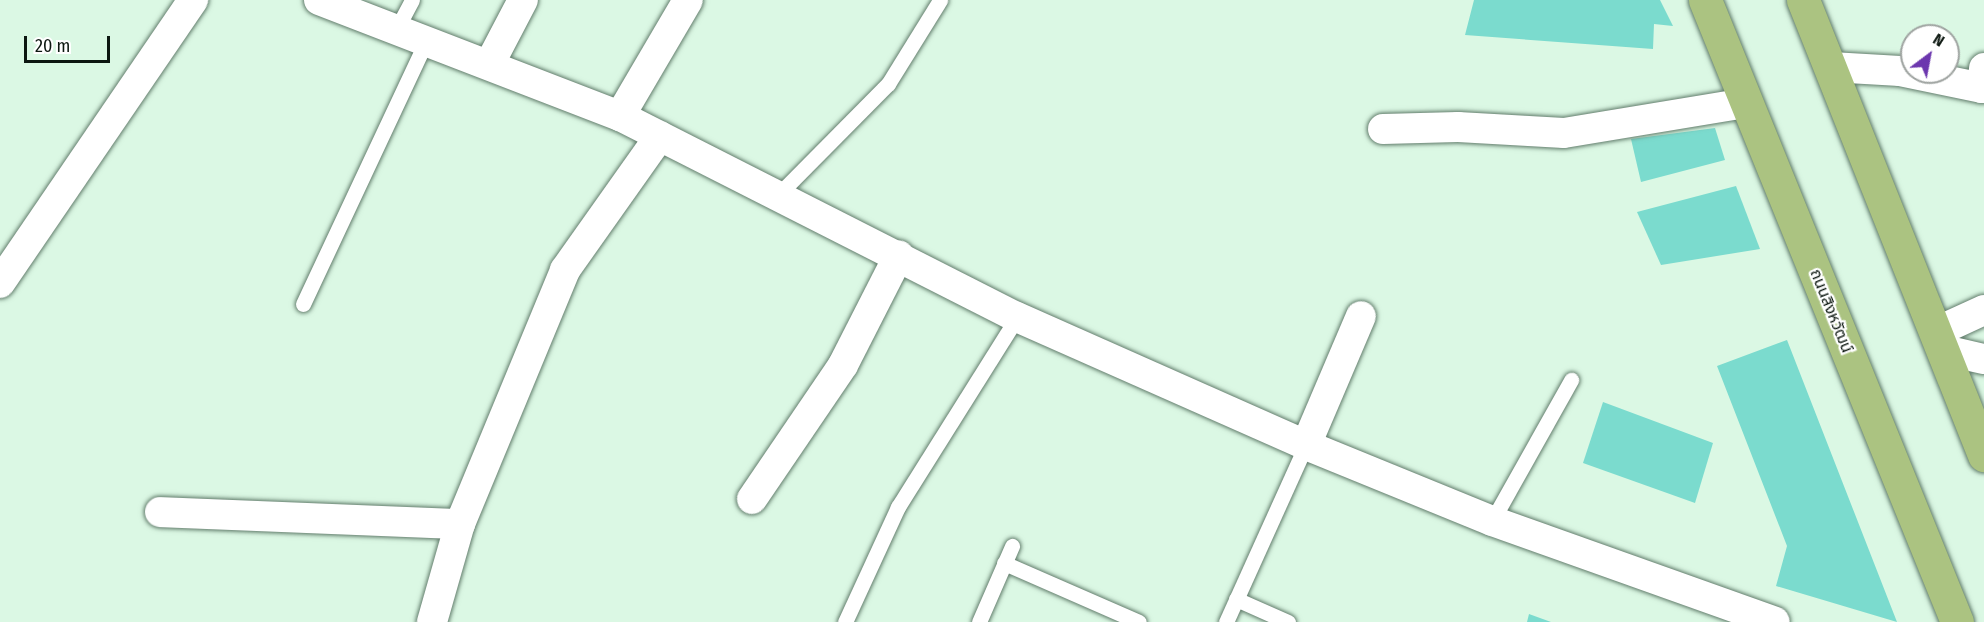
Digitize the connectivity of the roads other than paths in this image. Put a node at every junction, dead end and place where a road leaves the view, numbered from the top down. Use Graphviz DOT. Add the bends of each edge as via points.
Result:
graph roads {
  1 [pos="193,0"];
  2 [pos="319,0"];
  3 [pos="412,0"];
  4 [pos="523,0"];
  5 [pos="688,0"];
  6 [pos="940,0"];
  7 [pos="1705,0"];
  8 [pos="1803,0"];
  9 [pos="396,30"];
  10 [pos="426,41"];
  11 [pos="490,63"];
  12 [pos="1831,67"];
  13 [pos="1983,81"];
  14 [pos="1746,103"];
  15 [pos="620,116"];
  16 [pos="1383,129"];
  17 [pos="660,136"];
  18 [pos="778,195"];
  19 [pos="899,255"];
  20 [pos="0,283"];
  21 [pos="303,304"];
  22 [pos="1984,310"];
  23 [pos="1360,316"];
  24 [pos="1017,317"];
  25 [pos="1940,341"];
  26 [pos="1984,358"];
  27 [pos="1571,380"];
  28 [pos="1306,445"];
  29 [pos="1983,452"];
  30 [pos="752,500"];
  31 [pos="160,512"];
  32 [pos="1492,521"];
  33 [pos="460,524"];
  34 [pos="1012,546"];
  35 [pos="1004,563"];
  36 [pos="1236,599"];
  37 [pos="432,622"];
  38 [pos="845,622"];
  39 [pos="979,622"];
  40 [pos="1139,622"];
  41 [pos="1226,622"];
  42 [pos="1288,622"];
  43 [pos="1775,622"];
  44 [pos="1957,622"];
  1 -- 20 [label="street"];
  2 -- 9 [label="street"];
  3 -- 9 [label="lane"];
  4 -- 11 [label="street"];
  5 -- 15 [label="street"];
  6 -- 18 [label="lane" via="888,84"];
  7 -- 14 [label="main road, ถนนสิงหวัฒน์"];
  8 -- 12 [label="main road"];
  9 -- 10 [label="street"];
  10 -- 11 [label="street"];
  10 -- 21 [label="lane"];
  11 -- 15 [label="street"];
  12 -- 13 [label="street" via="1900,70"];
  12 -- 25 [label="main road"];
  14 -- 16 [label="street" via="1564,133 1458,127"];
  14 -- 44 [label="main road, ถนนสิงหวัฒน์"];
  15 -- 17 [label="street"];
  17 -- 18 [label="street"];
  17 -- 33 [label="street" via="565,270"];
  18 -- 19 [label="street"];
  19 -- 24 [label="street"];
  19 -- 30 [label="street" via="843,365"];
  22 -- 25 [label="street"];
  23 -- 28 [label="street"];
  24 -- 28 [label="street"];
  24 -- 38 [label="lane" via="908,489"];
  25 -- 26 [label="street"];
  25 -- 29 [label="main road"];
  27 -- 32 [label="lane"];
  28 -- 32 [label="street"];
  28 -- 36 [label="lane"];
  31 -- 33 [label="street"];
  32 -- 43 [label="street"];
  33 -- 37 [label="street"];
  34 -- 35 [label="lane"];
  35 -- 39 [label="lane"];
  35 -- 40 [label="lane"];
  36 -- 41 [label="lane"];
  36 -- 42 [label="lane"];
}
